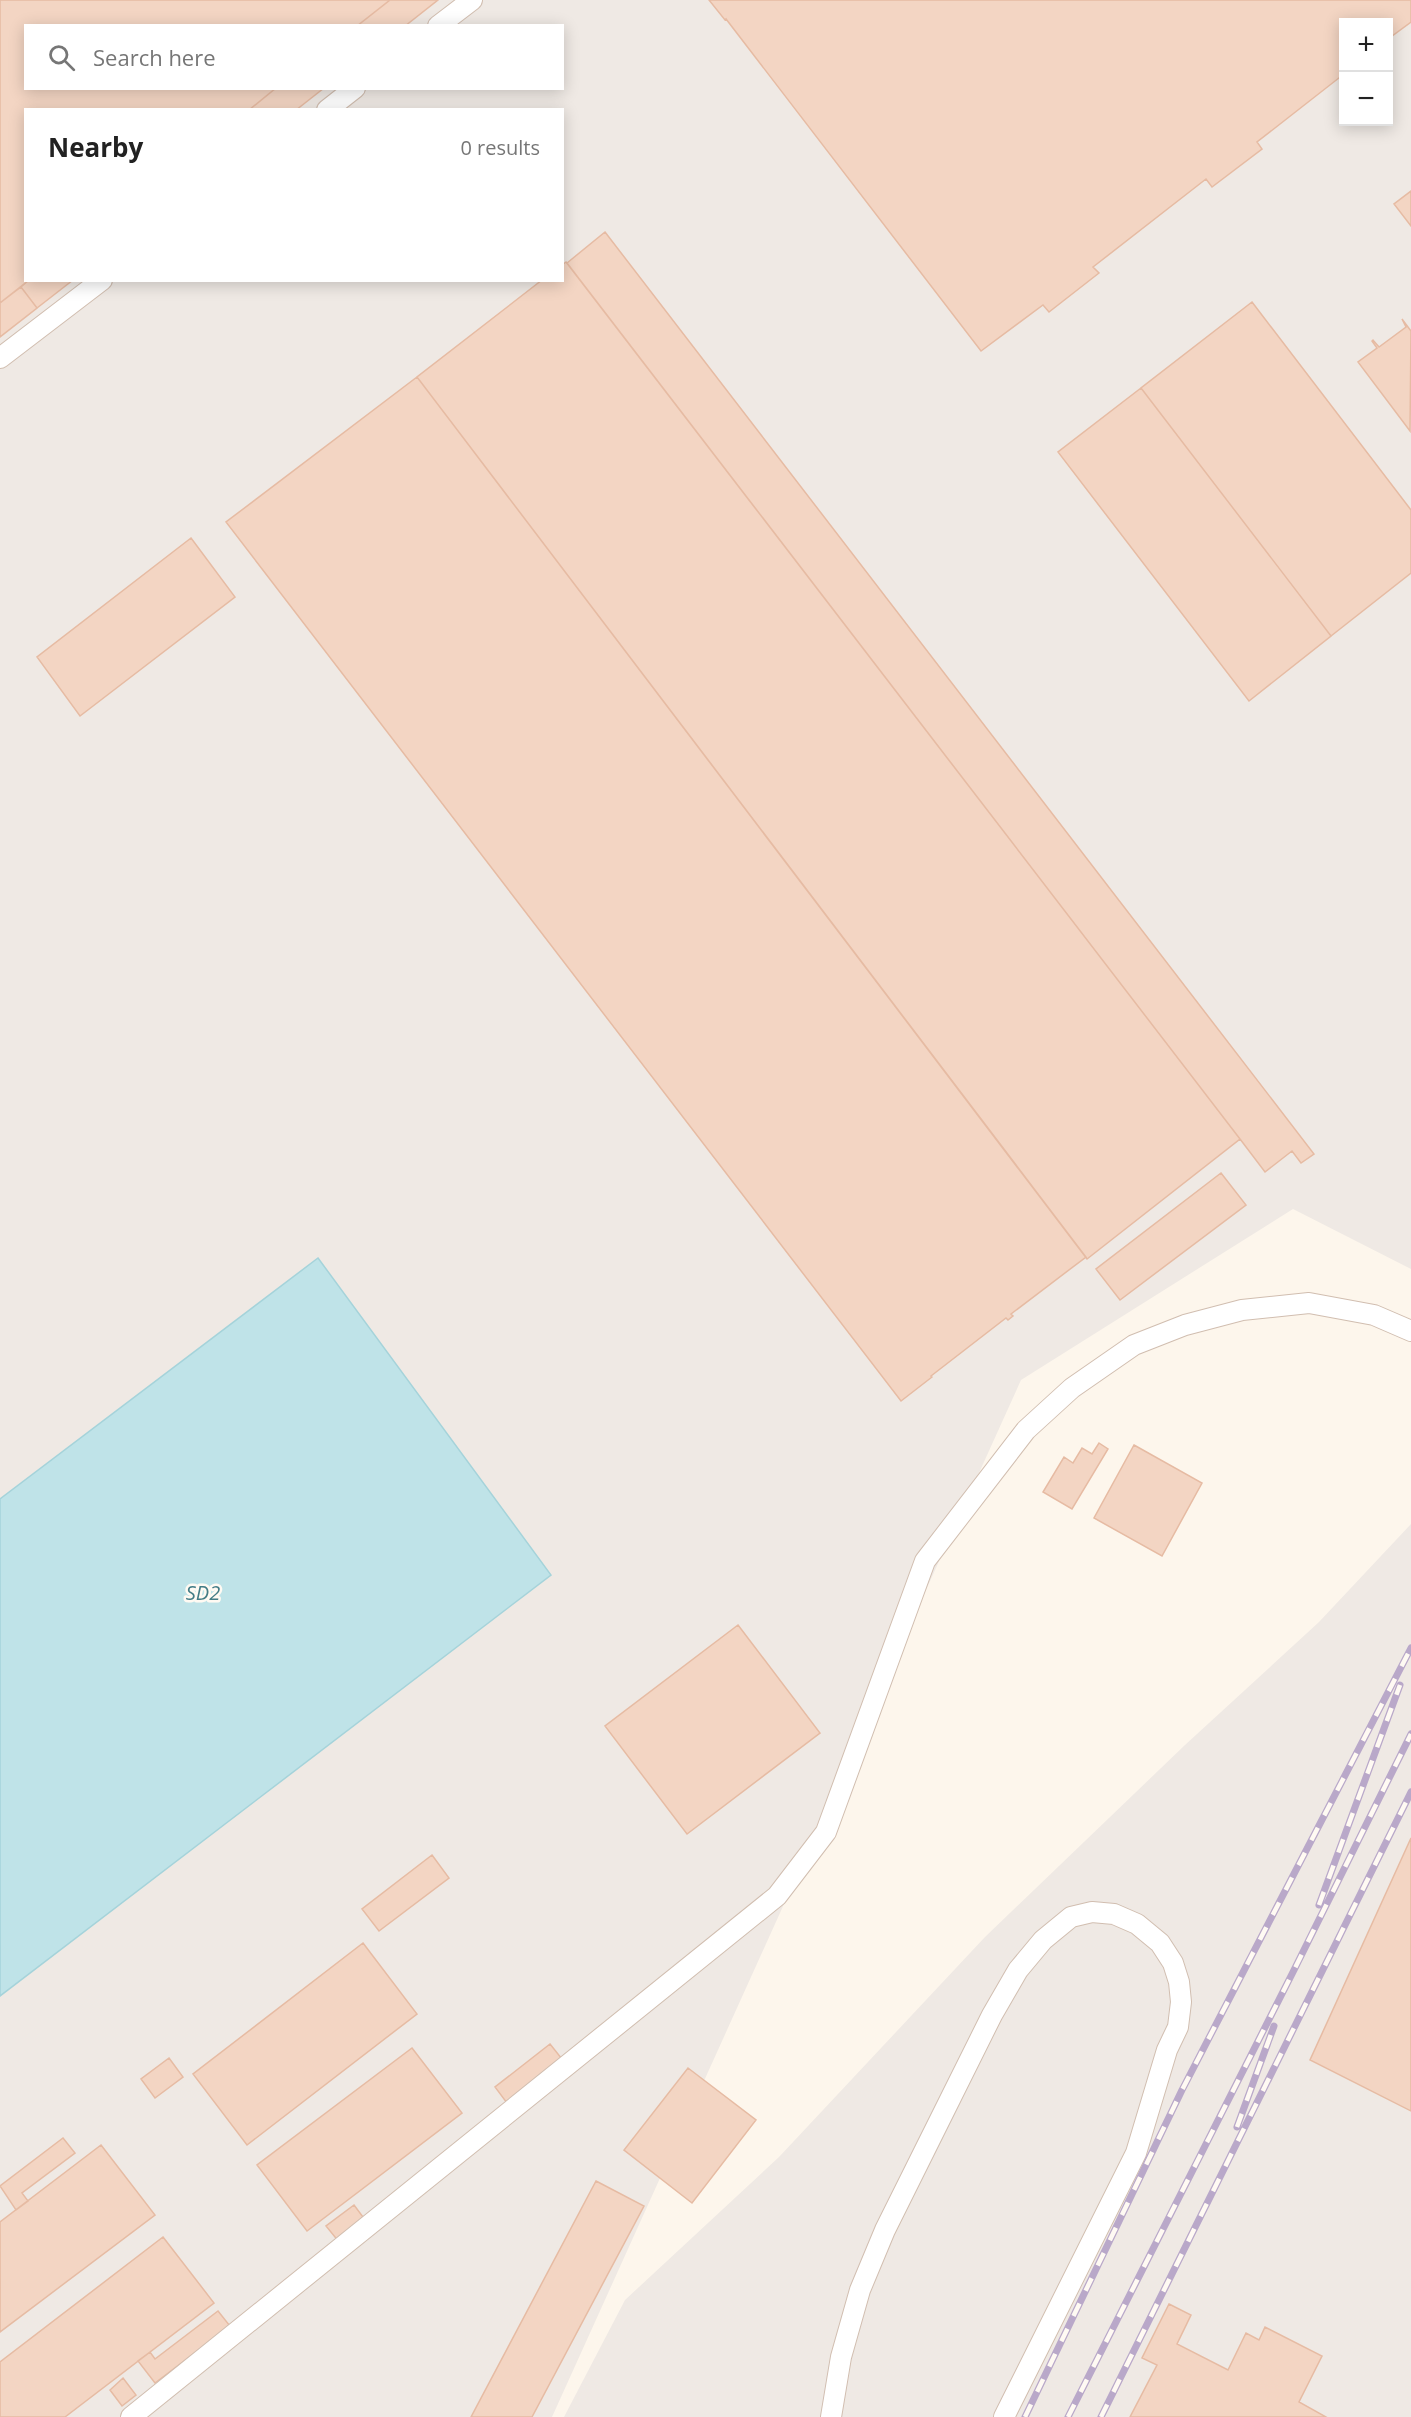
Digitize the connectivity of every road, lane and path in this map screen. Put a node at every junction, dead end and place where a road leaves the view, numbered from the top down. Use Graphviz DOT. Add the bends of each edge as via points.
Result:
graph roads {
  1 [pos="472,0"];
  2 [pos="441,24"];
  3 [pos="352,90"];
  4 [pos="330,108"];
  5 [pos="99,282"];
  6 [pos="0,358"];
  7 [pos="1411,1330"];
  8 [pos="131,2417"];
  9 [pos="831,2417"];
  10 [pos="1004,2417"];
  1 -- 2 [label="lane"];
  3 -- 4 [label="lane"];
  5 -- 6 [label="lane"];
  7 -- 8 [label="lane" via="1374,1315 1308,1303 1242,1310 1185,1325 1134,1345 1072,1388 1026,1430 925,1561 826,1832 777,1896"];
  9 -- 10 [label="lane" via="841,2357 860,2290 885,2230 992,2015 1018,1970 1043,1940 1071,1917 1092,1912 1114,1914 1137,1924 1160,1943 1173,1963 1181,2002 1178,2027 1167,2050 1136,2153"];
}
